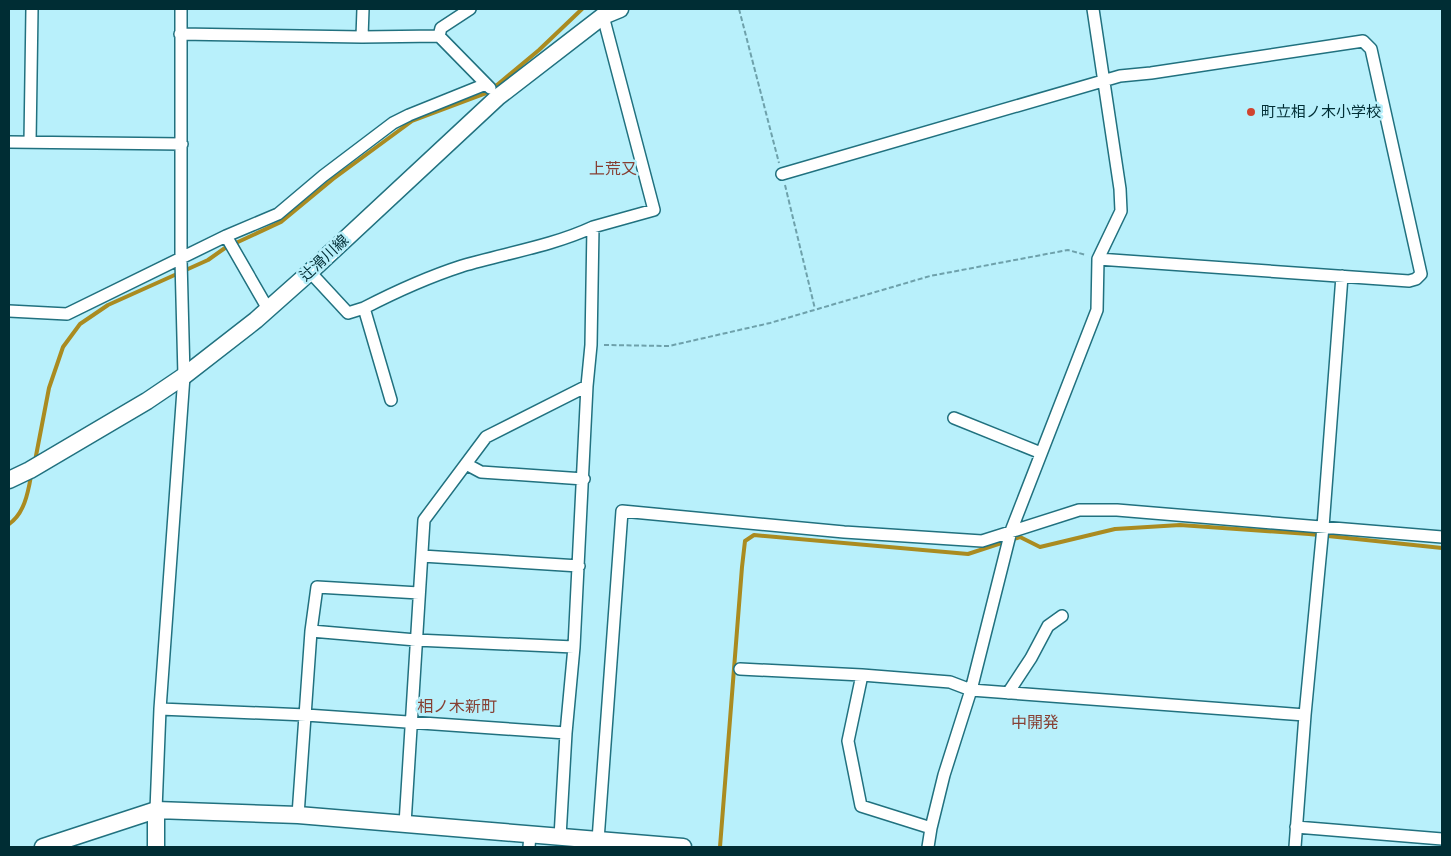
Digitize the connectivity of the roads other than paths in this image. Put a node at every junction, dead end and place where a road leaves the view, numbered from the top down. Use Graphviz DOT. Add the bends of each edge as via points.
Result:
graph roads {
  1 [pos="32,9"];
  2 [pos="180,9"];
  3 [pos="363,9"];
  4 [pos="470,9"];
  5 [pos="620,9"];
  6 [pos="1093,9"];
  7 [pos="601,12"];
  8 [pos="180,34"];
  9 [pos="362,36"];
  10 [pos="439,36"];
  11 [pos="1104,81"];
  12 [pos="486,84"];
  13 [pos="498,96"];
  14 [pos="9,142"];
  15 [pos="30,142"];
  16 [pos="182,144"];
  17 [pos="782,174"];
  18 [pos="593,226"];
  19 [pos="226,236"];
  20 [pos="1098,259"];
  21 [pos="181,260"];
  22 [pos="310,272"];
  23 [pos="1342,276"];
  24 [pos="364,308"];
  25 [pos="268,309"];
  26 [pos="9,311"];
  27 [pos="184,376"];
  28 [pos="588,386"];
  29 [pos="392,400"];
  30 [pos="954,418"];
  31 [pos="1041,453"];
  32 [pos="466,464"];
  33 [pos="584,479"];
  34 [pos="9,480"];
  35 [pos="1323,526"];
  36 [pos="1011,531"];
  37 [pos="1442,537"];
  38 [pos="422,556"];
  39 [pos="579,566"];
  40 [pos="419,593"];
  41 [pos="1062,616"];
  42 [pos="311,631"];
  43 [pos="416,640"];
  44 [pos="574,647"];
  45 [pos="740,669"];
  46 [pos="862,674"];
  47 [pos="971,690"];
  48 [pos="1008,692"];
  49 [pos="160,709"];
  50 [pos="306,715"];
  51 [pos="1305,715"];
  52 [pos="412,722"];
  53 [pos="566,733"];
  54 [pos="156,810"];
  55 [pos="298,815"];
  56 [pos="405,824"];
  57 [pos="1296,827"];
  58 [pos="931,828"];
  59 [pos="560,837"];
  60 [pos="1442,839"];
  61 [pos="598,840"];
  62 [pos="530,841"];
  63 [pos="43,847"];
  64 [pos="156,847"];
  65 [pos="683,847"];
  66 [pos="928,847"];
  67 [pos="1295,847"];
  1 -- 15 [label="street"];
  2 -- 8 [label="street"];
  3 -- 9 [label="street"];
  4 -- 10 [label="street" via="442,28"];
  5 -- 7 [label="main road, 辻滑川線"];
  6 -- 11 [label="street"];
  7 -- 13 [label="main road, 辻滑川線"];
  7 -- 18 [label="street" via="654,210"];
  8 -- 9 [label="street"];
  8 -- 16 [label="street"];
  9 -- 10 [label="street"];
  10 -- 12 [label="street"];
  11 -- 17 [label="street"];
  11 -- 20 [label="street" via="1121,210"];
  11 -- 23 [label="street" via="1363,41 1371,49 1421,274 1409,281"];
  12 -- 13 [label="street"];
  12 -- 19 [label="street" via="393,123 278,214"];
  13 -- 22 [label="main road, 辻滑川線"];
  14 -- 15 [label="street"];
  15 -- 16 [label="street"];
  16 -- 21 [label="street"];
  18 -- 24 [label="street" via="575,235 460,267"];
  18 -- 28 [label="street"];
  19 -- 21 [label="street"];
  19 -- 25 [label="street"];
  20 -- 23 [label="street"];
  20 -- 31 [label="street" via="1097,310"];
  21 -- 26 [label="street" via="67,314"];
  21 -- 27 [label="street"];
  22 -- 24 [label="street" via="348,313"];
  22 -- 25 [label="main road, 辻滑川線"];
  23 -- 35 [label="street"];
  24 -- 29 [label="street"];
  25 -- 27 [label="main road, 辻滑川線"];
  27 -- 34 [label="main road, 辻滑川線"];
  27 -- 49 [label="street"];
  28 -- 32 [label="street" via="486,437"];
  28 -- 33 [label="street"];
  30 -- 31 [label="street"];
  31 -- 36 [label="street"];
  32 -- 33 [label="street" via="481,472"];
  32 -- 38 [label="street" via="424,520"];
  33 -- 39 [label="street"];
  35 -- 36 [label="street" via="1079,510"];
  35 -- 37 [label="street"];
  35 -- 51 [label="street"];
  36 -- 47 [label="street"];
  36 -- 61 [label="street" via="982,541 622,511"];
  38 -- 39 [label="street"];
  38 -- 40 [label="street"];
  39 -- 44 [label="street"];
  40 -- 42 [label="street" via="318,587"];
  40 -- 43 [label="street"];
  41 -- 48 [label="street" via="1048,626"];
  42 -- 43 [label="street"];
  42 -- 50 [label="street"];
  43 -- 44 [label="street"];
  43 -- 52 [label="street"];
  44 -- 53 [label="street"];
  45 -- 46 [label="street"];
  46 -- 47 [label="street" via="950,682"];
  46 -- 58 [label="street" via="848,741 861,806"];
  47 -- 48 [label="street"];
  47 -- 58 [label="street"];
  48 -- 51 [label="street"];
  49 -- 50 [label="street"];
  49 -- 54 [label="street"];
  50 -- 52 [label="street"];
  50 -- 55 [label="street"];
  51 -- 57 [label="street"];
  52 -- 53 [label="street"];
  52 -- 56 [label="street"];
  53 -- 59 [label="street"];
  54 -- 55 [label="main road"];
  54 -- 63 [label="main road"];
  54 -- 64 [label="main road"];
  55 -- 56 [label="main road"];
  56 -- 62 [label="main road"];
  57 -- 60 [label="street"];
  57 -- 67 [label="street"];
  58 -- 66 [label="street"];
  59 -- 61 [label="main road"];
  59 -- 62 [label="main road"];
  61 -- 65 [label="main road"];
}
